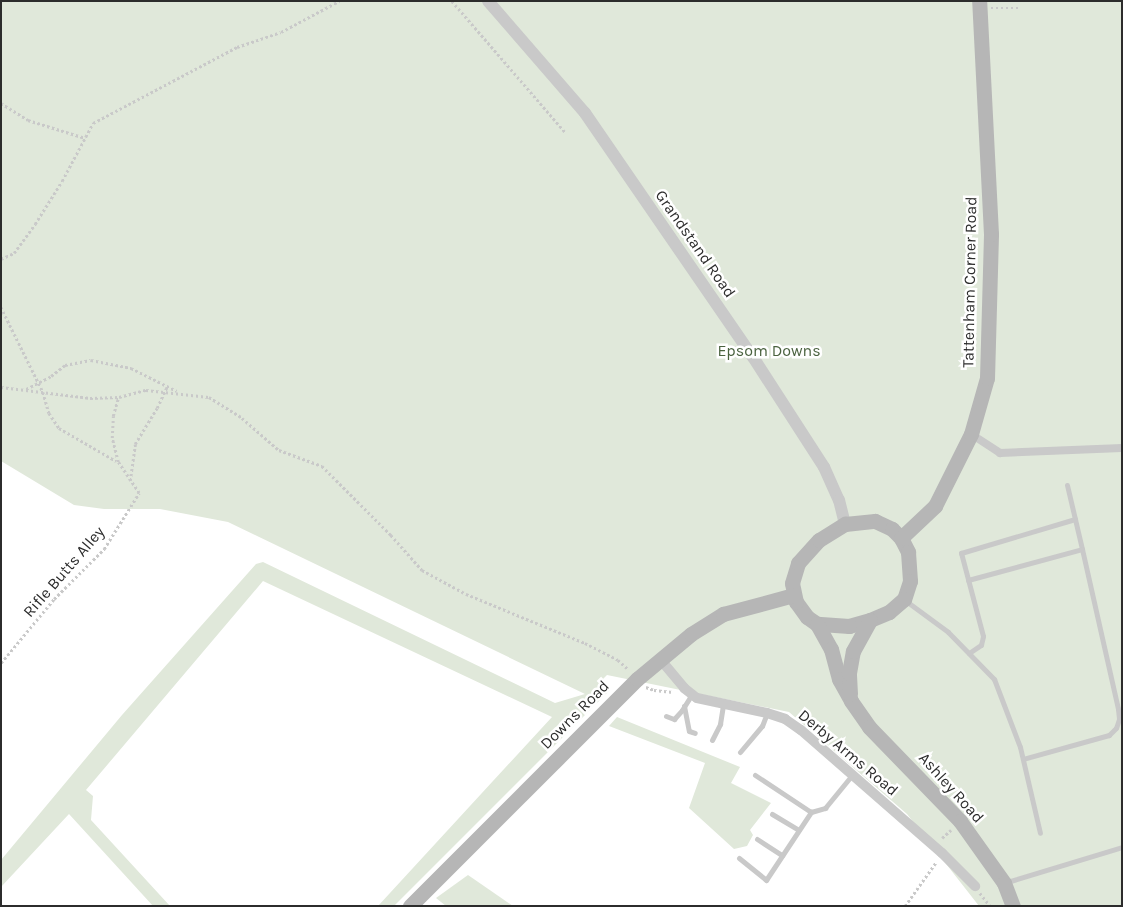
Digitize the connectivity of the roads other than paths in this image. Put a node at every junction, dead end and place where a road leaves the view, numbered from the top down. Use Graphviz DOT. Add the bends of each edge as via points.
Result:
graph roads {
  1 [pos="488,1"];
  2 [pos="979,4"];
  3 [pos="971,434"];
  4 [pos="1122,448"];
  5 [pos="1067,485"];
  6 [pos="1075,519"];
  7 [pos="845,524"];
  8 [pos="901,538"];
  9 [pos="1082,548"];
  10 [pos="968,580"];
  11 [pos="794,595"];
  12 [pos="904,599"];
  13 [pos="870,620"];
  14 [pos="817,624"];
  15 [pos="969,653"];
  16 [pos="660,659"];
  17 [pos="688,691"];
  18 [pos="851,701"];
  19 [pos="723,704"];
  20 [pos="684,706"];
  21 [pos="767,713"];
  22 [pos="666,716"];
  23 [pos="695,734"];
  24 [pos="712,740"];
  25 [pos="740,752"];
  26 [pos="1023,759"];
  27 [pos="853,774"];
  28 [pos="754,775"];
  29 [pos="811,812"];
  30 [pos="772,814"];
  31 [pos="799,830"];
  32 [pos="1040,834"];
  33 [pos="757,839"];
  34 [pos="1122,847"];
  35 [pos="782,855"];
  36 [pos="739,858"];
  37 [pos="1004,883"];
  38 [pos="975,886"];
  39 [pos="410,906"];
  40 [pos="1013,906"];
  1 -- 7 [label="street, Grandstand Road" via="585,113 754,357 824,466 839,500"];
  2 -- 3 [label="main road, Tattenham Corner Road" via="991,234 987,378"];
  3 -- 4 [label="street" via="1000,453"];
  3 -- 8 [label="main road, Tattenham Corner Road" via="935,506"];
  5 -- 6 [label="lane"];
  6 -- 9 [label="lane"];
  6 -- 10 [label="lane" via="961,553"];
  7 -- 8 [label="main road" via="875,521"];
  7 -- 11 [label="main road" via="819,540 798,563 792,584"];
  8 -- 12 [label="main road" via="908,552 910,581"];
  9 -- 10 [label="lane"];
  9 -- 26 [label="lane" via="1119,719 1109,735"];
  10 -- 15 [label="lane" via="984,636 981,645"];
  11 -- 14 [label="main road" via="807,617"];
  11 -- 16 [label="main road, Downs Road" via="724,614 690,634"];
  12 -- 13 [label="main road" via="889,612"];
  12 -- 15 [label="lane" via="948,632"];
  13 -- 14 [label="main road" via="849,626"];
  13 -- 18 [label="main road" via="853,651 849,673"];
  14 -- 18 [label="main road, Ashley Road"];
  15 -- 26 [label="lane" via="994,679"];
  16 -- 17 [label="street"];
  16 -- 39 [label="main road, Downs Road"];
  17 -- 19 [label="street, Derby Arms Road" via="697,698"];
  17 -- 20 [label="lane"];
  18 -- 37 [label="main road, Ashley Road" via="869,727 960,821"];
  19 -- 21 [label="street, Derby Arms Road"];
  19 -- 24 [label="lane" via="720,724"];
  20 -- 22 [label="lane" via="674,719"];
  20 -- 23 [label="lane" via="689,731"];
  21 -- 25 [label="lane" via="762,726"];
  21 -- 27 [label="street, Derby Arms Road" via="785,719 801,730"];
  26 -- 32 [label="lane"];
  27 -- 29 [label="lane" via="824,808"];
  27 -- 38 [label="street, Derby Arms Road"];
  28 -- 29 [label="lane"];
  29 -- 31 [label="lane"];
  30 -- 31 [label="lane"];
  31 -- 35 [label="lane"];
  33 -- 35 [label="lane"];
  34 -- 37 [label="lane"];
  35 -- 36 [label="lane" via="766,880"];
  37 -- 40 [label="main road, Ashley Road"];
}
